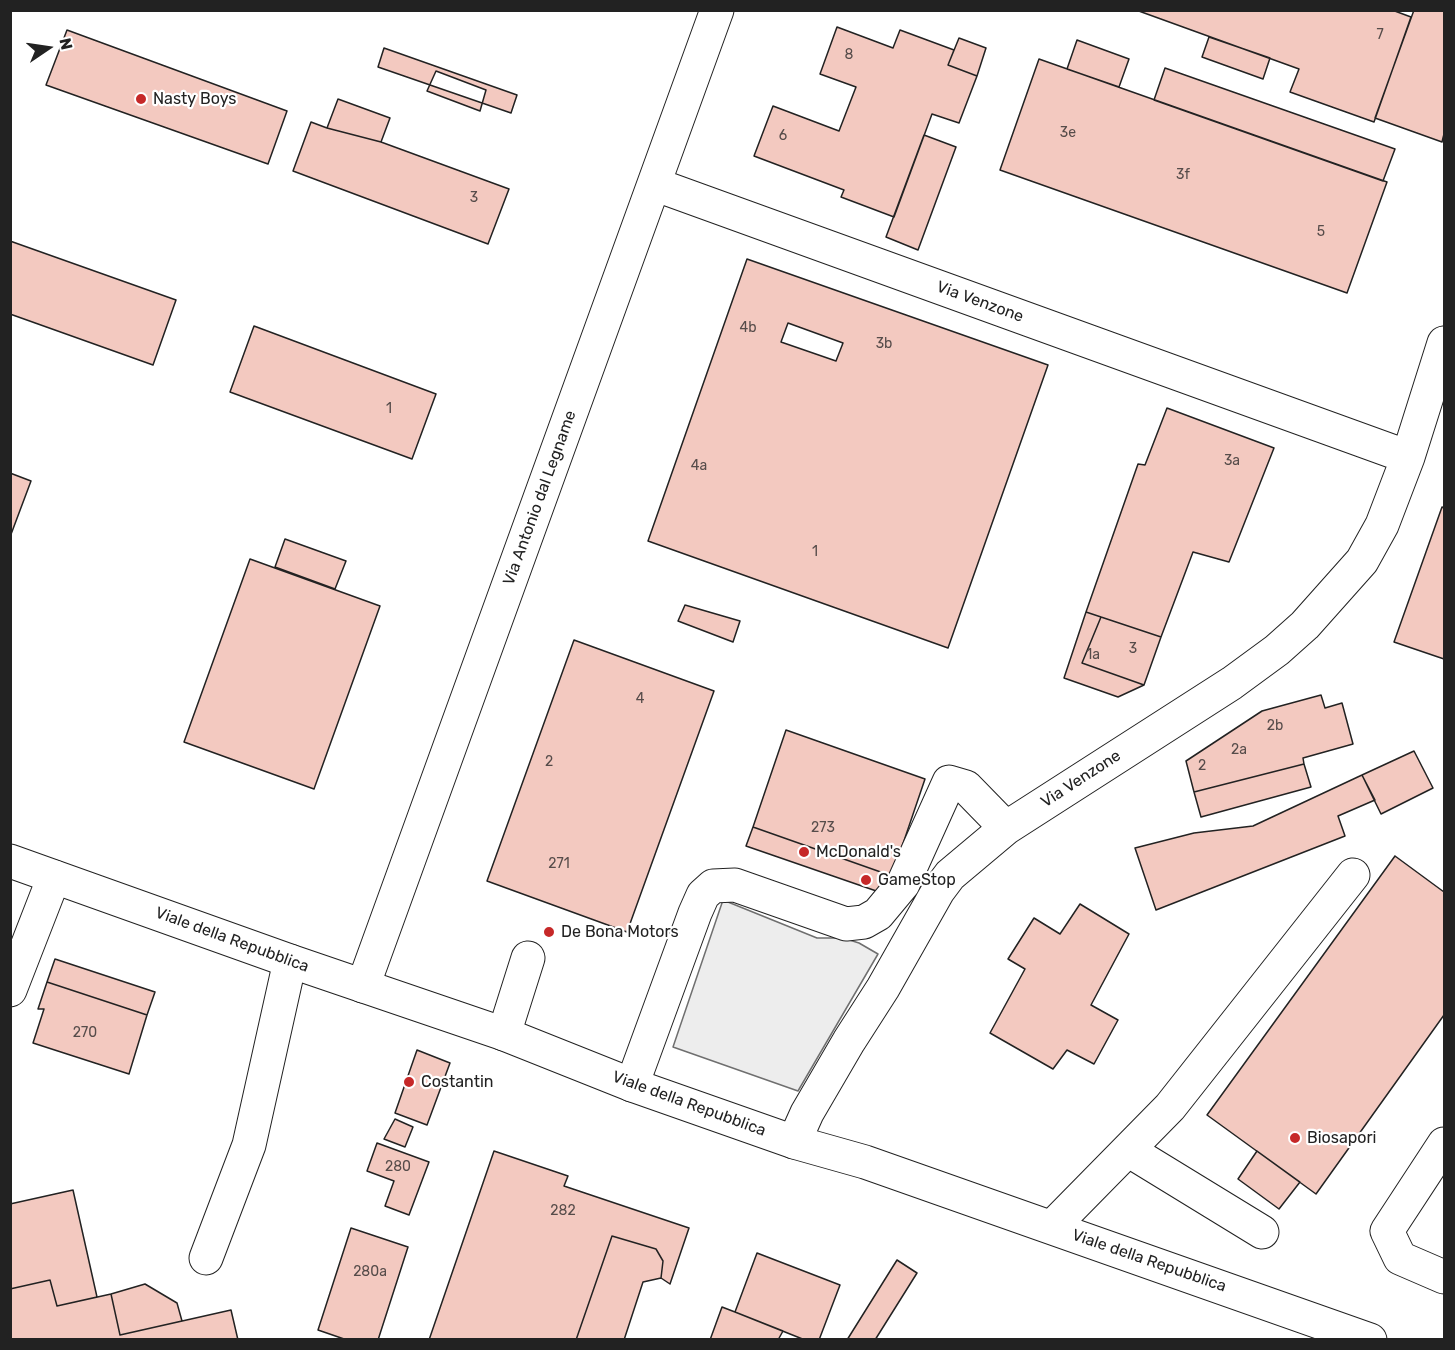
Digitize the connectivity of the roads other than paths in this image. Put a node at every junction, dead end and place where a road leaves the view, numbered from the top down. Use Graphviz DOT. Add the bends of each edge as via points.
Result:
graph roads {
  1 [pos="717,10"];
  2 [pos="654,184"];
  3 [pos="1444,343"];
  4 [pos="1408,458"];
  5 [pos="1006,828"];
  6 [pos="10,861"];
  7 [pos="1353,875"];
  8 [pos="54,877"];
  9 [pos="528,958"];
  10 [pos="290,961"];
  11 [pos="363,986"];
  12 [pos="10,990"];
  13 [pos="504,1034"];
  14 [pos="632,1084"];
  15 [pos="794,1142"];
  16 [pos="1444,1144"];
  17 [pos="1128,1150"];
  18 [pos="1052,1227"];
  19 [pos="1262,1232"];
  20 [pos="206,1258"];
  21 [pos="1444,1277"];
  22 [pos="1370,1340"];
  1 -- 2 [label="street, Via Antonio dal Legname"];
  2 -- 4 [label="street, Via Venzone"];
  2 -- 11 [label="street, Via Antonio dal Legname"];
  3 -- 4 [label="street, Via Venzone"];
  4 -- 5 [label="street, Via Venzone" via="1382,525 1362,561 1292,638 1232,683"];
  5 -- 14 [label="street" via="966,787 949,782 903,884 878,914 864,922 846,924 735,885 713,886 695,914"];
  5 -- 15 [label="street, Via Venzone" via="950,875 938,891 807,1113"];
  6 -- 8 [label="street, Viale della Repubblica"];
  7 -- 17 [label="street" via="1170,1107"];
  8 -- 10 [label="street, Viale della Repubblica"];
  8 -- 12 [label="street"];
  9 -- 13 [label="street"];
  10 -- 11 [label="street, Viale della Repubblica"];
  10 -- 20 [label="street" via="249,1144"];
  11 -- 13 [label="street, Viale della Repubblica"];
  13 -- 14 [label="street, Viale della Repubblica"];
  14 -- 15 [label="street, Viale della Repubblica"];
  15 -- 18 [label="street, Viale della Repubblica" via="866,1162"];
  16 -- 21 [label="street" via="1388,1231 1400,1258"];
  17 -- 18 [label="street"];
  17 -- 19 [label="street"];
  18 -- 22 [label="street, Viale della Repubblica"];
}
